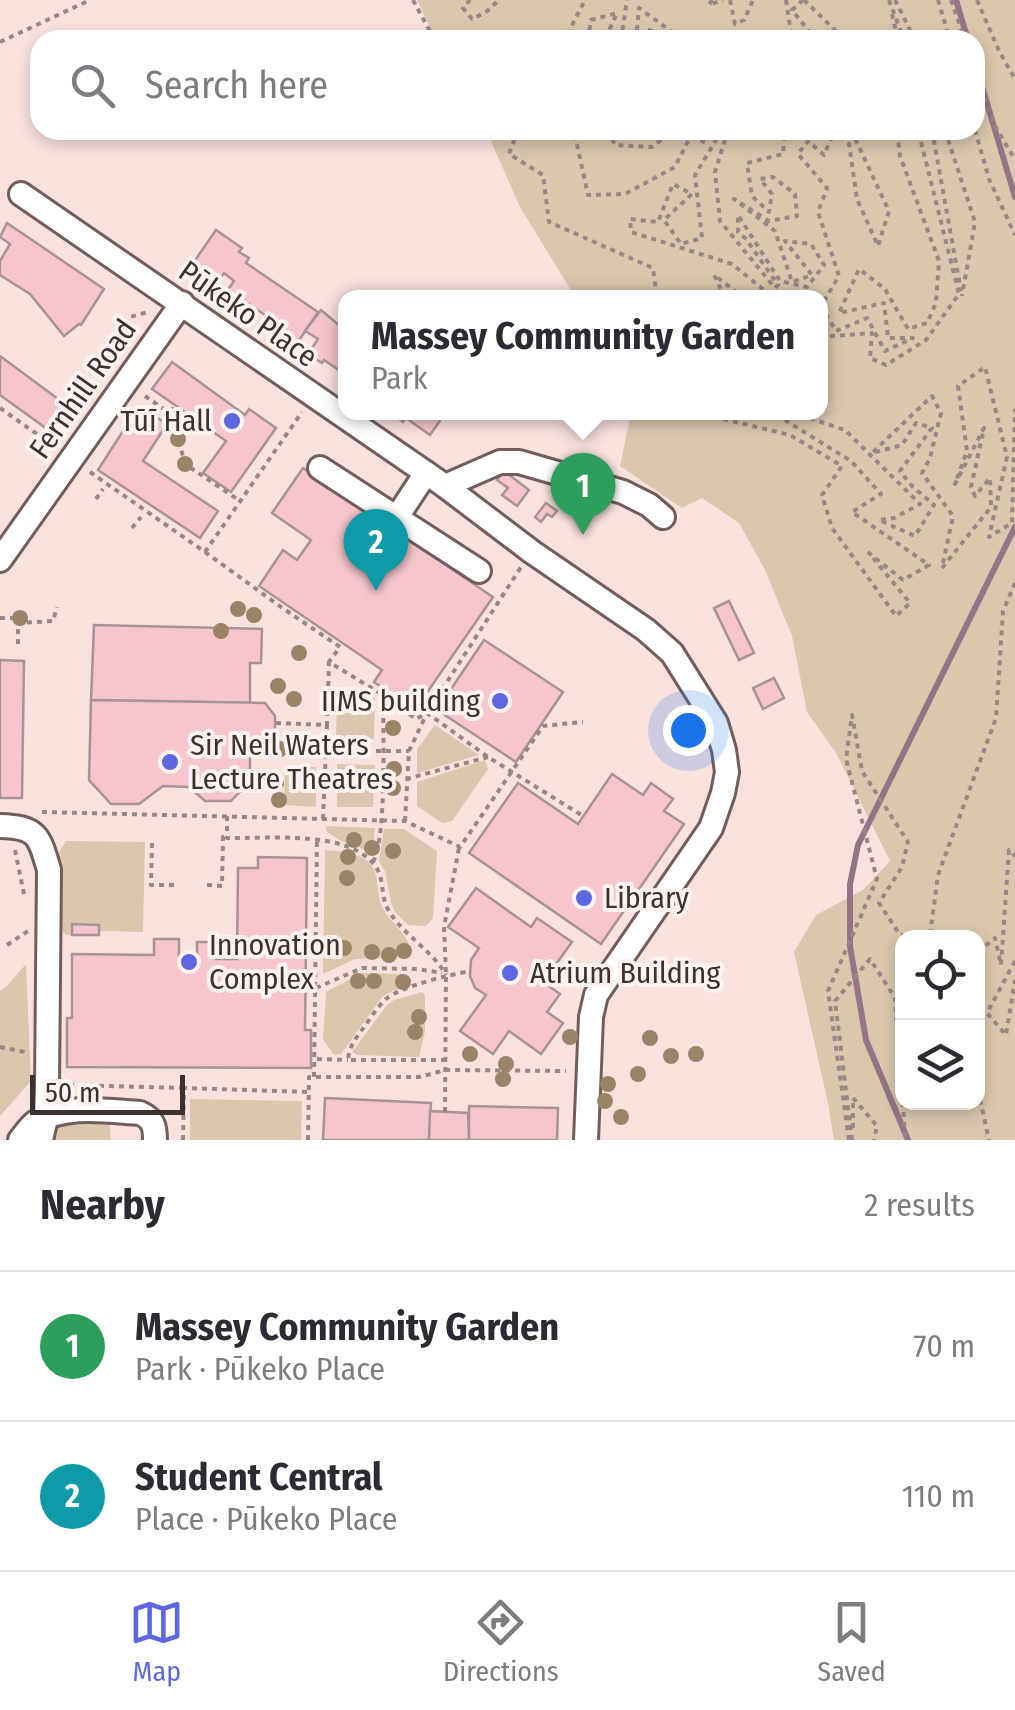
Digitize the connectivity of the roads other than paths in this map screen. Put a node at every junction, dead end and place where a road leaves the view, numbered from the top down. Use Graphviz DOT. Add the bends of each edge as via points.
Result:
graph roads {
  1 [pos="21,194"];
  2 [pos="182,303"];
  3 [pos="338,413"];
  4 [pos="349,420"];
  5 [pos="320,468"];
  6 [pos="436,480"];
  7 [pos="396,517"];
  8 [pos="662,517"];
  9 [pos="0,560"];
  10 [pos="479,571"];
  11 [pos="0,826"];
  12 [pos="44,1129"];
  13 [pos="20,1140"];
  14 [pos="155,1140"];
  15 [pos="586,1140"];
  1 -- 2 [label="street, Pūkeko Place"];
  2 -- 3 [label="street, Pūkeko Place"];
  2 -- 9 [label="street, Fernhill Road"];
  4 -- 6 [label="street, Pūkeko Place"];
  5 -- 7 [label="street"];
  6 -- 7 [label="street"];
  6 -- 8 [label="street" via="519,462 623,492"];
  6 -- 15 [label="street, Pūkeko Place" via="672,653 716,722 724,750 728,772 711,828 596,995"];
  7 -- 10 [label="street"];
  11 -- 12 [label="street" via="34,822 50,870"];
  12 -- 13 [label="street" via="34,1123"];
  12 -- 14 [label="street" via="74,1110 140,1113 150,1118"];
}
